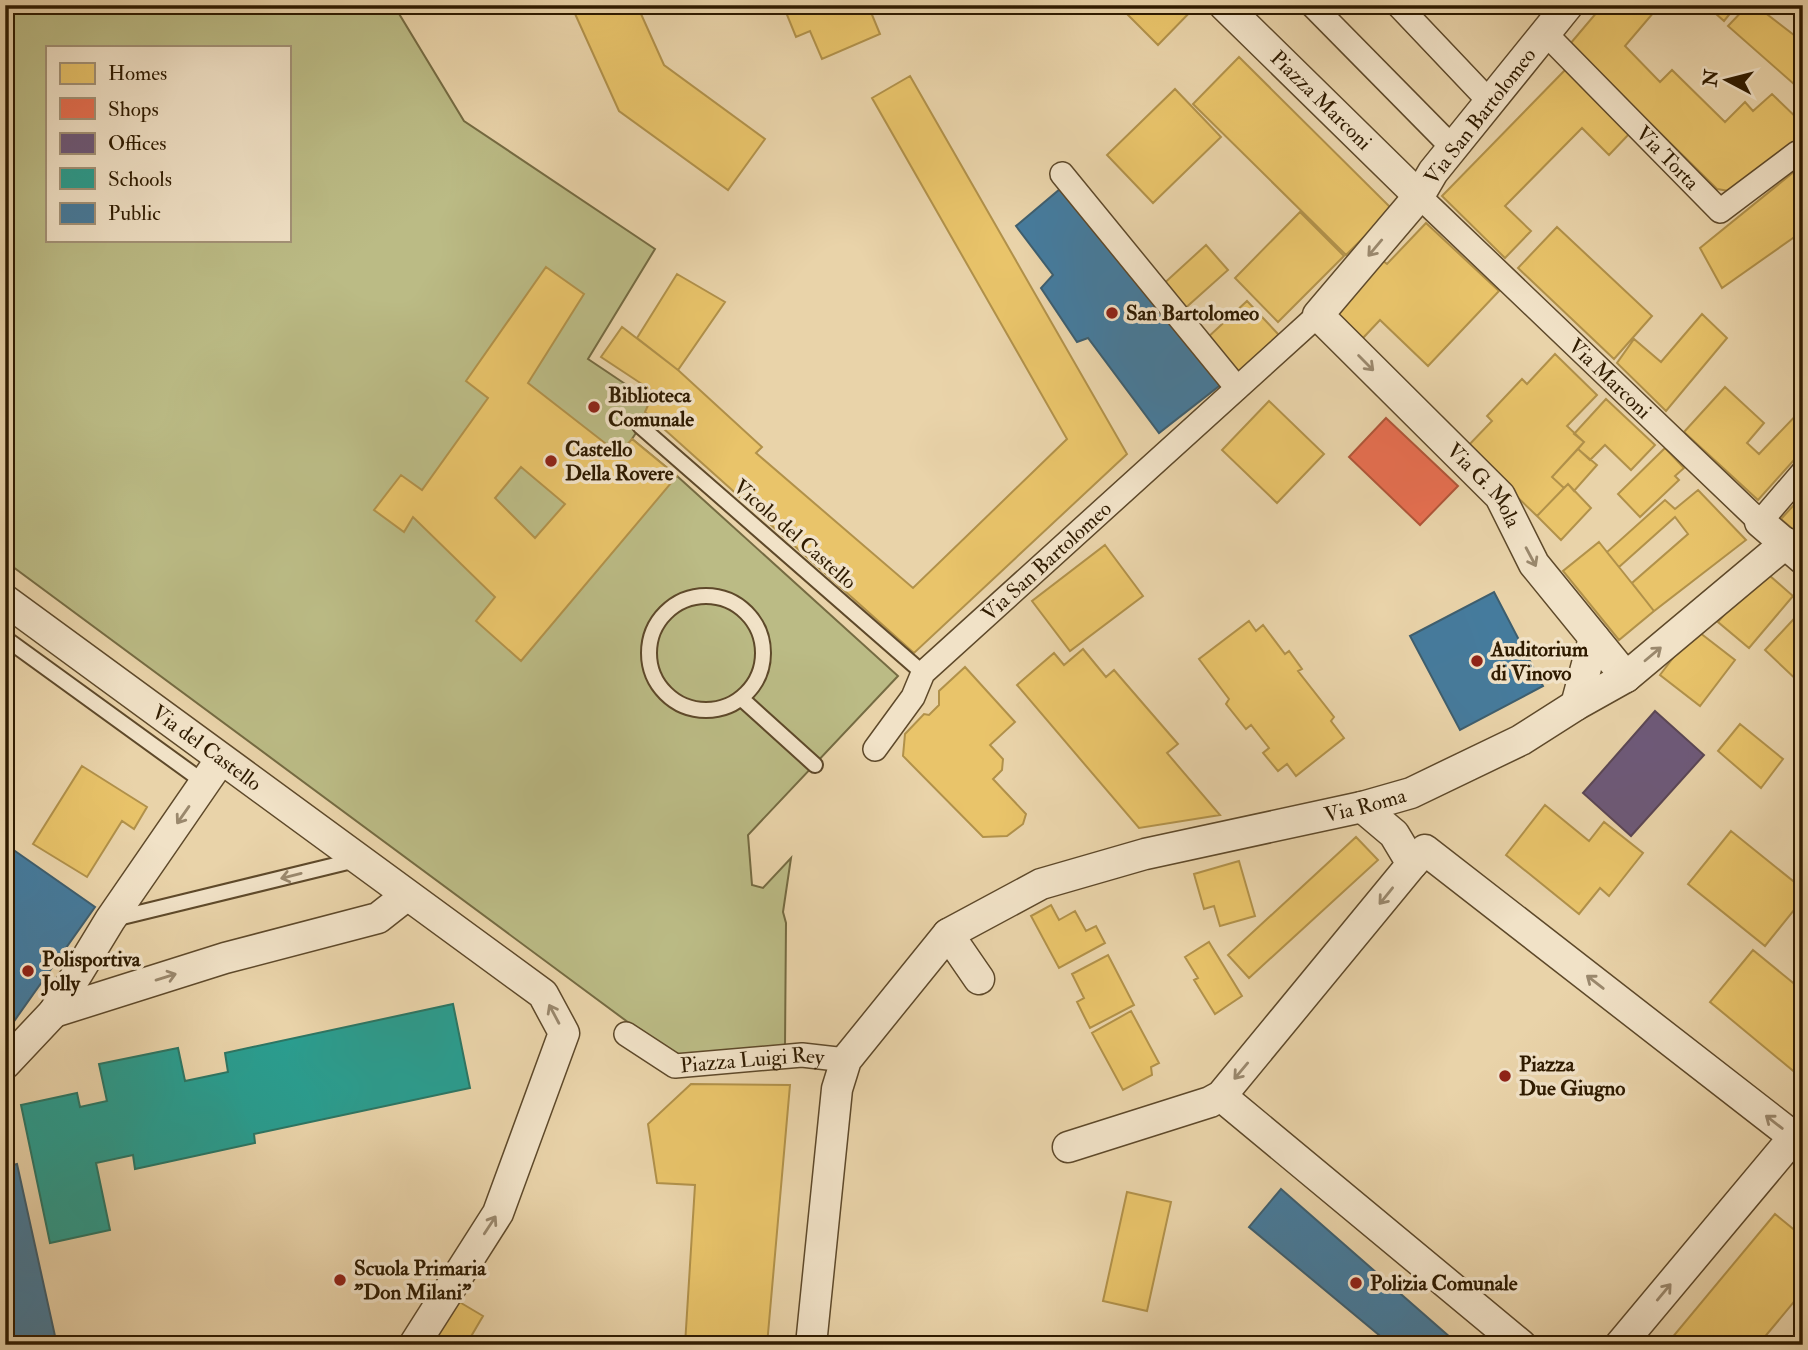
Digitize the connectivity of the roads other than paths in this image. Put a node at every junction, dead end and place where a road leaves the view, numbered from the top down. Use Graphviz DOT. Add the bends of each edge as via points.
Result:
graph roads {
  1 [pos="1224,5"];
  2 [pos="1312,5"];
  3 [pos="1398,5"];
  4 [pos="1568,5"];
  5 [pos="1545,33"];
  6 [pos="1490,102"];
  7 [pos="1452,148"];
  8 [pos="1803,152"];
  9 [pos="1062,174"];
  10 [pos="1419,196"];
  11 [pos="1318,315"];
  12 [pos="1237,388"];
  13 [pos="640,426"];
  14 [pos="1803,472"];
  15 [pos="1760,522"];
  16 [pos="1795,551"];
  17 [pos="5,600"];
  18 [pos="5,638"];
  19 [pos="1594,638"];
  20 [pos="923,673"];
  21 [pos="1626,677"];
  22 [pos="742,699"];
  23 [pos="1576,705"];
  24 [pos="875,749"];
  25 [pos="815,765"];
  26 [pos="213,771"];
  27 [pos="1411,793"];
  28 [pos="1362,807"];
  29 [pos="1418,857"];
  30 [pos="357,860"];
  31 [pos="406,896"];
  32 [pos="110,920"];
  33 [pos="945,927"];
  34 [pos="979,979"];
  35 [pos="54,1012"];
  36 [pos="626,1034"];
  37 [pos="846,1060"];
  38 [pos="5,1064"];
  39 [pos="1221,1096"];
  40 [pos="1068,1147"];
  41 [pos="414,1345"];
  42 [pos="811,1345"];
  43 [pos="1521,1345"];
  44 [pos="1620,1345"];
  1 -- 10 [label="street, Piazza Marconi"];
  2 -- 7 [label="street"];
  3 -- 6 [label="street"];
  4 -- 5 [label="street, Via San Bartolomeo"];
  5 -- 6 [label="street, Via San Bartolomeo"];
  5 -- 8 [label="street, Via Torta" via="1720,211"];
  6 -- 7 [label="street, Via San Bartolomeo"];
  7 -- 10 [label="street, Via San Bartolomeo"];
  9 -- 12 [label="street"];
  10 -- 11 [label="street, Via San Bartolomeo, one-way"];
  10 -- 15 [label="street, Via Marconi"];
  11 -- 12 [label="street, Via San Bartolomeo"];
  11 -- 19 [label="street, Via G. Mola, one-way" via="1500,496 1534,564"];
  12 -- 20 [label="street, Via San Bartolomeo"];
  13 -- 20 [label="lane, Vicolo del Castello"];
  14 -- 15 [label="street"];
  15 -- 16 [label="street, Via Marconi"];
  21 -- 16 [label="street, Via Roma, one-way"];
  17 -- 26 [label="street, Via del Castello"];
  18 -- 26 [label="lane"];
  19 -- 21 [label="street, Via G. Mola"];
  19 -- 23 [label="street"];
  20 -- 24 [label="street, Via San Bartolomeo" via="913,697"];
  21 -- 23 [label="street, Via Roma"];
  22 -- 22 [label="lane" via="715,710 686,708 656,683 649,665 649,645 655,626 667,611 682,601 719,596 750,615 764,649 755,685"];
  22 -- 25 [label="lane"];
  23 -- 27 [label="street, Via Roma" via="1521,740"];
  26 -- 30 [label="street, Via del Castello"];
  26 -- 32 [label="street, one-way"];
  27 -- 28 [label="street, Via Roma"];
  27 -- 29 [label="street" via="1408,818"];
  28 -- 29 [label="street"];
  28 -- 33 [label="street, Via Roma" via="1145,854 1041,884"];
  29 -- 39 [label="street, one-way"];
  44 -- 29 [label="street, one-way" via="1794,1137"];
  30 -- 31 [label="street, Via del Castello"];
  30 -- 32 [label="lane, one-way"];
  35 -- 31 [label="street, one-way" via="225,958 378,918"];
  41 -- 31 [label="street, Via del Castello, one-way" via="498,1213 564,1033 543,994"];
  32 -- 35 [label="street"];
  33 -- 34 [label="street"];
  33 -- 37 [label="street, Via Roma"];
  35 -- 38 [label="street"];
  36 -- 37 [label="street, Piazza Luigi Rey" via="675,1066 802,1055"];
  37 -- 42 [label="street" via="837,1089"];
  39 -- 40 [label="street"];
  39 -- 43 [label="street"];
}
